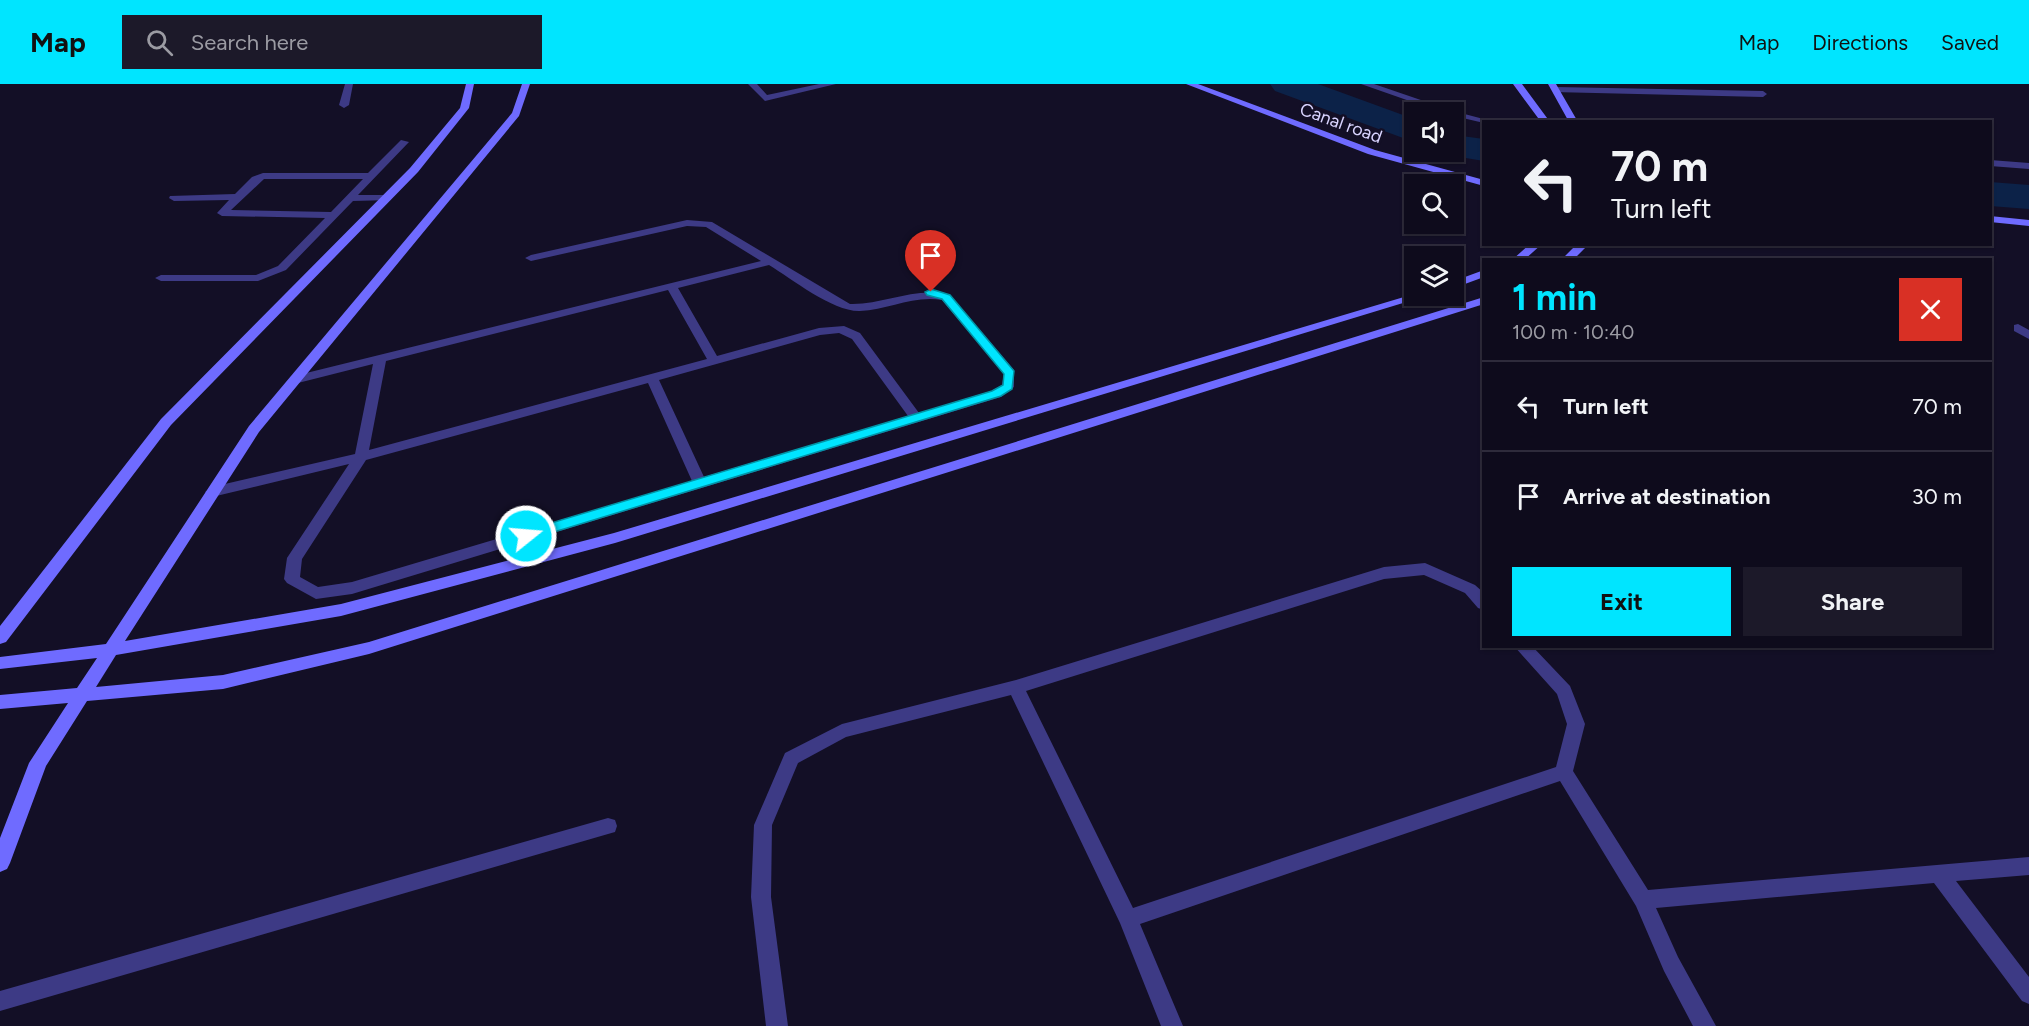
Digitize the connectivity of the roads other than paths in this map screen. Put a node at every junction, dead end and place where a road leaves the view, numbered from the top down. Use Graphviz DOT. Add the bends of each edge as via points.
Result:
graph roads {
  1 [pos="350,84"];
  2 [pos="470,84"];
  3 [pos="526,84"];
  4 [pos="752,84"];
  5 [pos="832,84"];
  6 [pos="1190,84"];
  7 [pos="1365,84"];
  8 [pos="1517,84"];
  9 [pos="1554,87"];
  10 [pos="1763,94"];
  11 [pos="1419,102"];
  12 [pos="344,105"];
  13 [pos="1464,115"];
  14 [pos="1483,120"];
  15 [pos="1544,120"];
  16 [pos="1573,120"];
  17 [pos="404,142"];
  18 [pos="1992,163"];
  19 [pos="2029,166"];
  20 [pos="372,176"];
  21 [pos="1482,183"];
  22 [pos="237,197"];
  23 [pos="174,198"];
  24 [pos="351,198"];
  25 [pos="386,198"];
  26 [pos="334,215"];
  27 [pos="1992,219"];
  28 [pos="2029,222"];
  29 [pos="1534,246"];
  30 [pos="1582,246"];
  31 [pos="531,258"];
  32 [pos="1520,258"];
  33 [pos="1568,258"];
  34 [pos="773,261"];
  35 [pos="1482,274"];
  36 [pos="161,278"];
  37 [pos="1464,281"];
  38 [pos="672,286"];
  39 [pos="1404,301"];
  40 [pos="1482,301"];
  41 [pos="380,358"];
  42 [pos="714,361"];
  43 [pos="652,378"];
  44 [pos="294,380"];
  45 [pos="916,418"];
  46 [pos="361,458"];
  47 [pos="700,483"];
  48 [pos="213,492"];
  49 [pos="1482,602"];
  50 [pos="0,638"];
  51 [pos="1524,648"];
  52 [pos="111,650"];
  53 [pos="0,663"];
  54 [pos="1016,687"];
  55 [pos="83,693"];
  56 [pos="0,702"];
  57 [pos="1564,772"];
  58 [pos="608,826"];
  59 [pos="0,862"];
  60 [pos="2029,866"];
  61 [pos="1939,874"];
  62 [pos="1643,900"];
  63 [pos="1128,919"];
  64 [pos="2029,994"];
  65 [pos="0,1001"];
  66 [pos="777,1026"];
  67 [pos="1172,1026"];
  68 [pos="1705,1026"];
  1 -- 12 [label="street"];
  2 -- 25 [label="street" via="464,108"];
  3 -- 44 [label="street" via="516,114"];
  4 -- 5 [label="street" via="765,98"];
  6 -- 21 [label="street, Canal road" via="1370,152"];
  7 -- 11 [label="street"];
  8 -- 15 [label="street"];
  9 -- 10 [label="street"];
  9 -- 16 [label="street"];
  13 -- 14 [label="street"];
  17 -- 20 [label="street"];
  18 -- 19 [label="street"];
  20 -- 22 [label="street" via="263,176"];
  20 -- 24 [label="street"];
  22 -- 23 [label="street"];
  22 -- 26 [label="street" via="222,213"];
  24 -- 25 [label="street"];
  24 -- 26 [label="street"];
  25 -- 50 [label="street" via="166,422"];
  26 -- 36 [label="street" via="282,268 266,276"];
  27 -- 28 [label="street"];
  29 -- 32 [label="street"];
  30 -- 33 [label="street"];
  31 -- 34 [label="street" via="701,223"];
  34 -- 38 [label="street"];
  34 -- 45 [label="street" via="847,307 860,309 931,292 946,297 1010,373 1008,387 996,394"];
  35 -- 37 [label="street"];
  38 -- 41 [label="street"];
  38 -- 42 [label="street"];
  39 -- 52 [label="street" via="615,538 341,610"];
  40 -- 55 [label="street" via="369,648 223,682"];
  41 -- 44 [label="street"];
  41 -- 46 [label="street"];
  42 -- 43 [label="street"];
  42 -- 45 [label="street" via="840,329 856,336"];
  43 -- 46 [label="street"];
  43 -- 47 [label="street"];
  44 -- 48 [label="street" via="254,429"];
  45 -- 47 [label="street"];
  46 -- 47 [label="street" via="295,558 292,579 316,593 352,588"];
  46 -- 48 [label="street"];
  48 -- 52 [label="street"];
  49 -- 54 [label="street" via="1470,589 1425,569 1384,573"];
  51 -- 57 [label="street" via="1564,691 1576,724"];
  52 -- 53 [label="street"];
  52 -- 55 [label="street"];
  54 -- 63 [label="street"];
  54 -- 66 [label="street" via="842,731 790,758 763,825 761,897"];
  55 -- 56 [label="street"];
  55 -- 59 [label="street" via="38,763"];
  57 -- 62 [label="street"];
  57 -- 63 [label="street"];
  58 -- 65 [label="street"];
  60 -- 61 [label="street"];
  61 -- 62 [label="street"];
  61 -- 64 [label="street"];
  62 -- 68 [label="street" via="1671,964"];
  63 -- 67 [label="street"];
}
